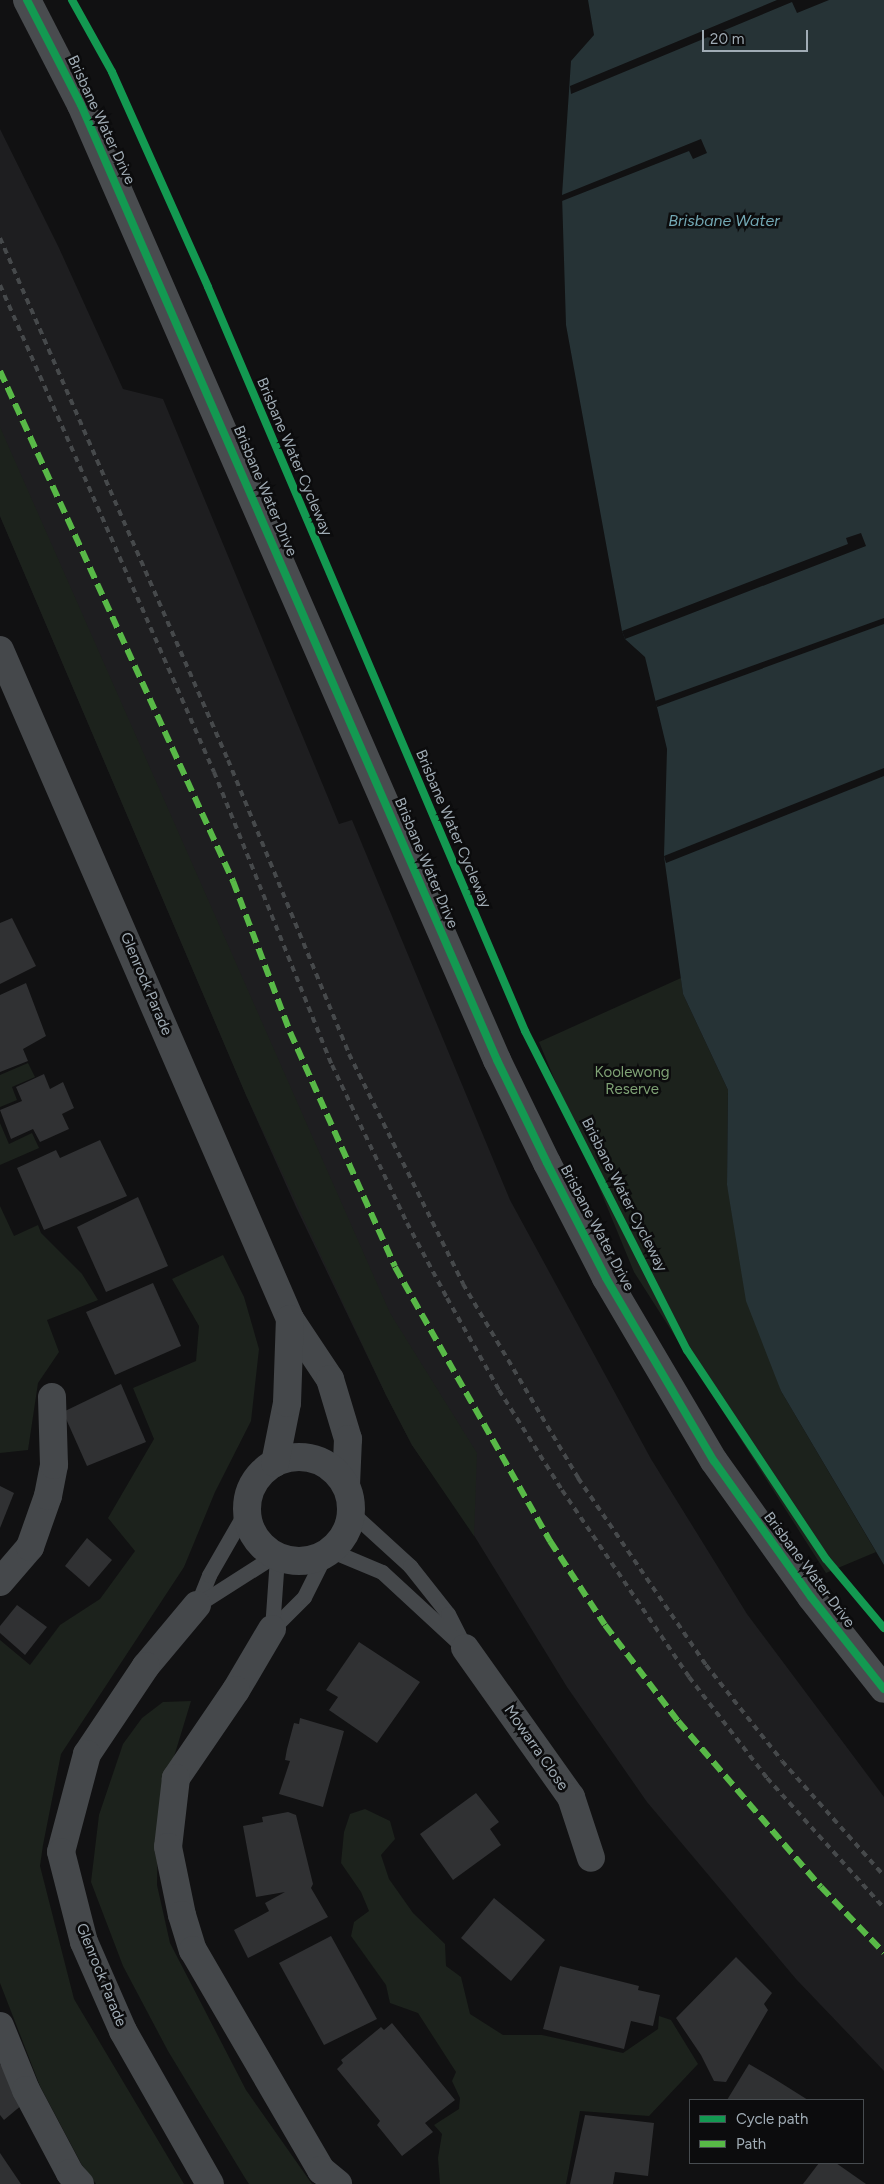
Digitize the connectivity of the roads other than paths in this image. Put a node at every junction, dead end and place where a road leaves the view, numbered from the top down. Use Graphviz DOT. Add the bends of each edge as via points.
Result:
graph roads {
  1 [pos="27,0"];
  2 [pos="0,650"];
  3 [pos="290,1319"];
  4 [pos="52,1397"];
  5 [pos="275,1463"];
  6 [pos="346,1484"];
  7 [pos="247,1509"];
  8 [pos="352,1513"];
  9 [pos="329,1553"];
  10 [pos="276,1556"];
  11 [pos="0,1582"];
  12 [pos="197,1605"];
  13 [pos="272,1629"];
  14 [pos="465,1648"];
  15 [pos="884,1689"];
  16 [pos="591,1858"];
  17 [pos="0,2026"];
  18 [pos="80,2184"];
  19 [pos="210,2184"];
  20 [pos="338,2184"];
  1 -- 15 [label="main road, Brisbane Water Drive" via="85,114 497,1060 551,1172 611,1287 714,1461 811,1597"];
  2 -- 3 [label="street, Glenrock Parade"];
  3 -- 5 [label="street, Glenrock Parade" via="287,1403"];
  3 -- 6 [label="street, Glenrock Parade" via="330,1379 348,1439"];
  4 -- 11 [label="street" via="54,1465 48,1496 30,1547"];
  5 -- 6 [label="street" via="307,1458 323,1462"];
  5 -- 7 [label="street, Glenrock Parade" via="254,1482"];
  6 -- 8 [label="street, Glenrock Parade"];
  7 -- 10 [label="street, Glenrock Parade" via="254,1536"];
  7 -- 12 [label="lane, Glenrock Parade" via="209,1575"];
  8 -- 9 [label="street" via="349,1527"];
  8 -- 14 [label="lane, Mowarra Close" via="410,1566 448,1614"];
  9 -- 10 [label="street" via="309,1561 293,1562"];
  9 -- 13 [label="lane" via="304,1598"];
  9 -- 14 [label="lane, Mowarra Close" via="382,1572"];
  10 -- 12 [label="lane, Glenrock Parade"];
  10 -- 13 [label="lane"];
  12 -- 19 [label="street, Glenrock Parade" via="146,1666 87,1754 61,1852 84,1942 123,2031"];
  13 -- 20 [label="street" via="236,1690 176,1778 168,1847 193,1950 321,2170"];
  14 -- 16 [label="street, Mowarra Close" via="571,1798"];
  17 -- 18 [label="street" via="26,2090 70,2173"];
}
